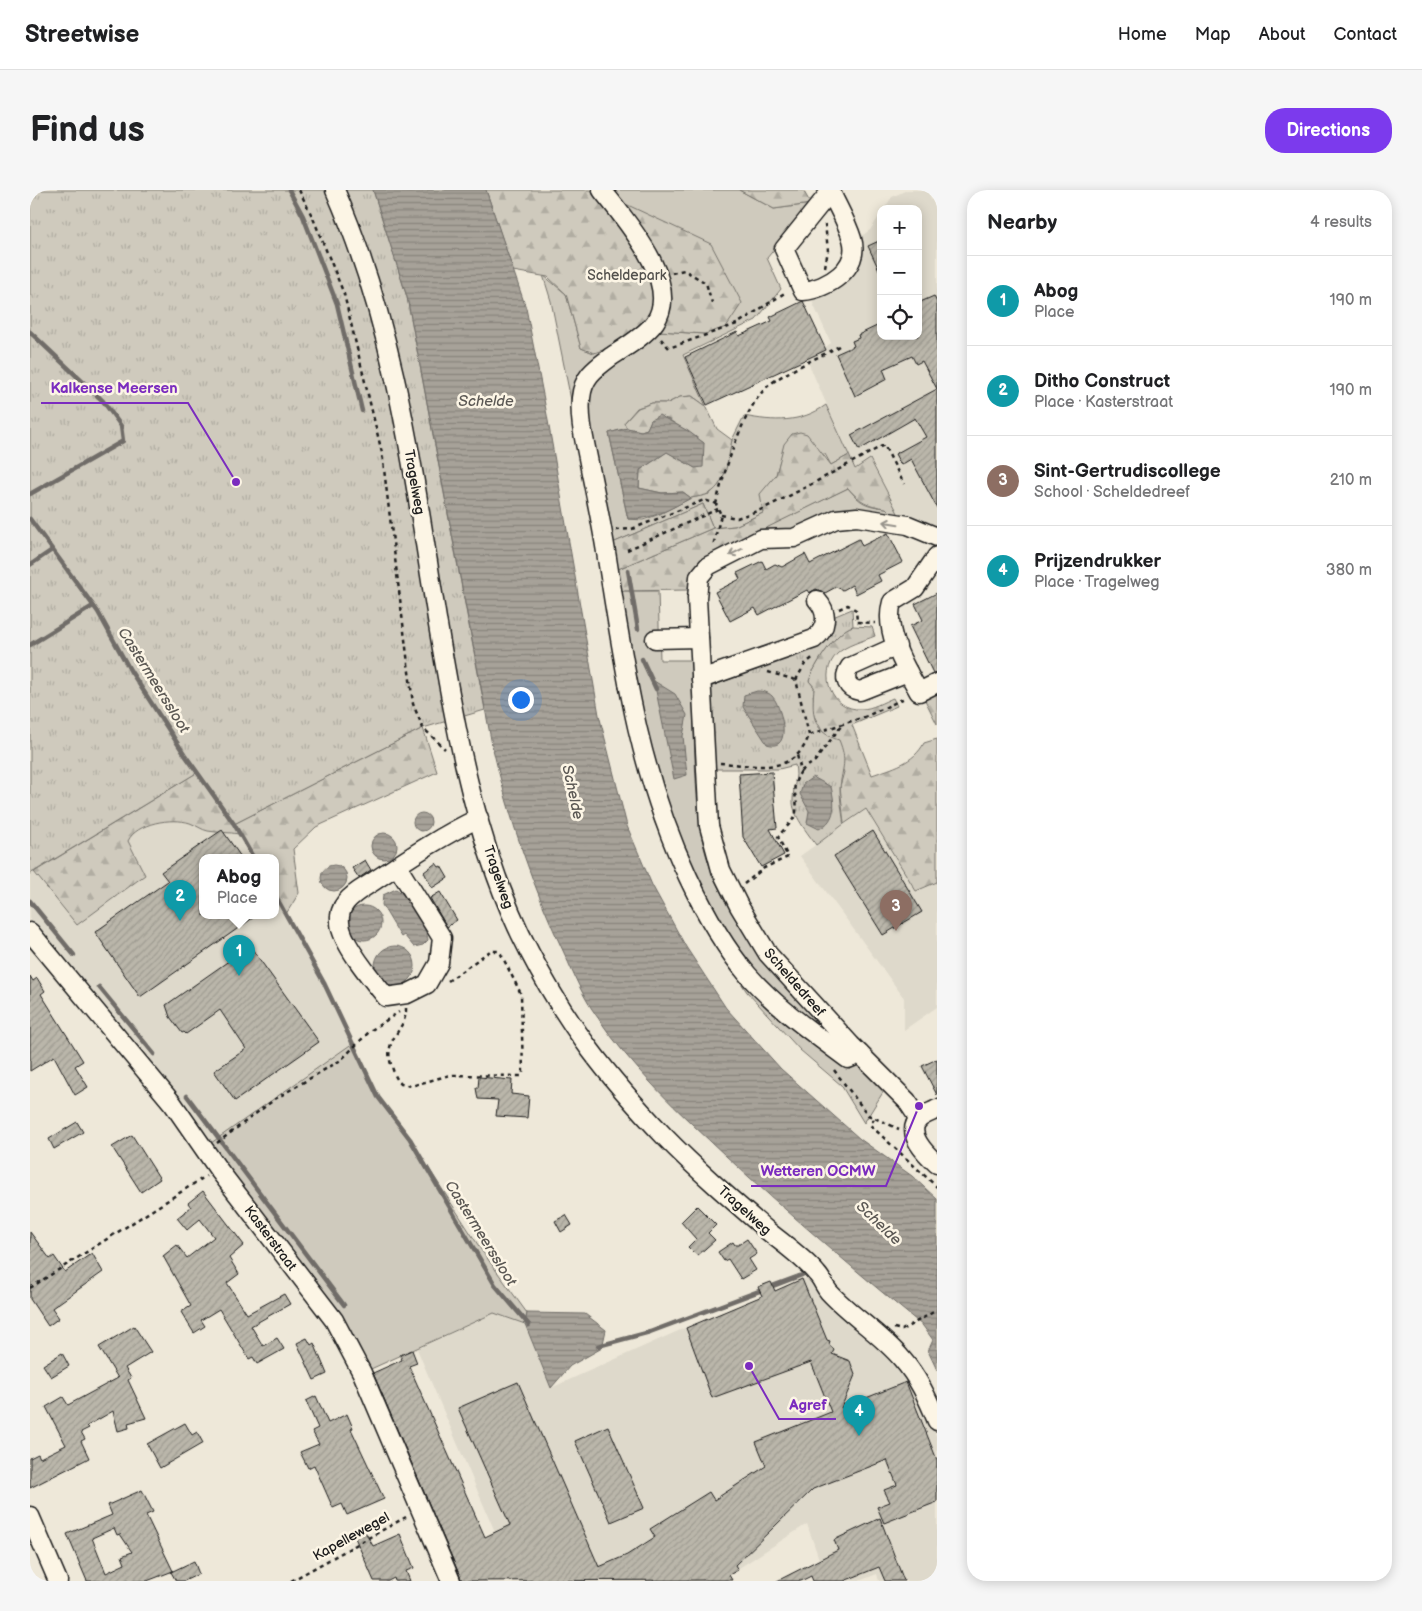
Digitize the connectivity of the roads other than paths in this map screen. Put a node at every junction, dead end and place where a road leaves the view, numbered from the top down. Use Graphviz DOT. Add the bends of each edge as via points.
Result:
graph roads {
  1 [pos="335,190"];
  2 [pos="602,190"];
  3 [pos="827,195"];
  4 [pos="937,537"];
  5 [pos="937,556"];
  6 [pos="817,600"];
  7 [pos="699,638"];
  8 [pos="655,639"];
  9 [pos="897,646"];
  10 [pos="908,672"];
  11 [pos="701,679"];
  12 [pos="937,683"];
  13 [pos="479,818"];
  14 [pos="397,866"];
  15 [pos="30,932"];
  16 [pos="860,1054"];
  17 [pos="937,1109"];
  18 [pos="917,1126"];
  19 [pos="937,1164"];
  20 [pos="937,1421"];
  21 [pos="30,1516"];
  22 [pos="58,1581"];
  23 [pos="451,1581"];
  1 -- 13 [label="street, Tragelweg" via="367,272 386,337 416,487 451,702"];
  2 -- 16 [label="street" via="657,269 663,305 655,323 596,367 586,377 582,388 582,424 641,750 673,844 699,900 732,953 773,1001 848,1059"];
  3 -- 3 [label="street" via="784,249 803,291 815,290 829,283 844,271 851,258 853,241"];
  4 -- 7 [label="street, one-way" via="908,526 846,517 794,538 761,539 708,566 699,577"];
  5 -- 9 [label="street" via="915,588 892,602 890,624"];
  6 -- 11 [label="street" via="825,616 825,625 814,639"];
  7 -- 8 [label="street"];
  7 -- 11 [label="street"];
  9 -- 10 [label="street"];
  9 -- 10 [label="street" via="850,667 845,677 847,683 860,691"];
  10 -- 12 [label="street" via="919,692"];
  11 -- 16 [label="street, Scheldedreef" via="708,826 721,870 768,954"];
  13 -- 14 [label="street"];
  13 -- 20 [label="street, Tragelweg" via="510,912 571,1026 597,1062 665,1137 818,1274 828,1290 902,1358 915,1376"];
  14 -- 14 [label="street" via="356,892 345,903 339,921 340,929 365,971 386,997 407,994 427,984 439,963 442,938"];
  15 -- 23 [label="street, Kasterstraat" via="173,1104 334,1320 362,1373"];
  16 -- 18 [label="street, Scheldedreef" via="907,1101"];
  17 -- 18 [label="street"];
  18 -- 19 [label="street, Scheldedreef" via="920,1147"];
  21 -- 22 [label="street"];
}
